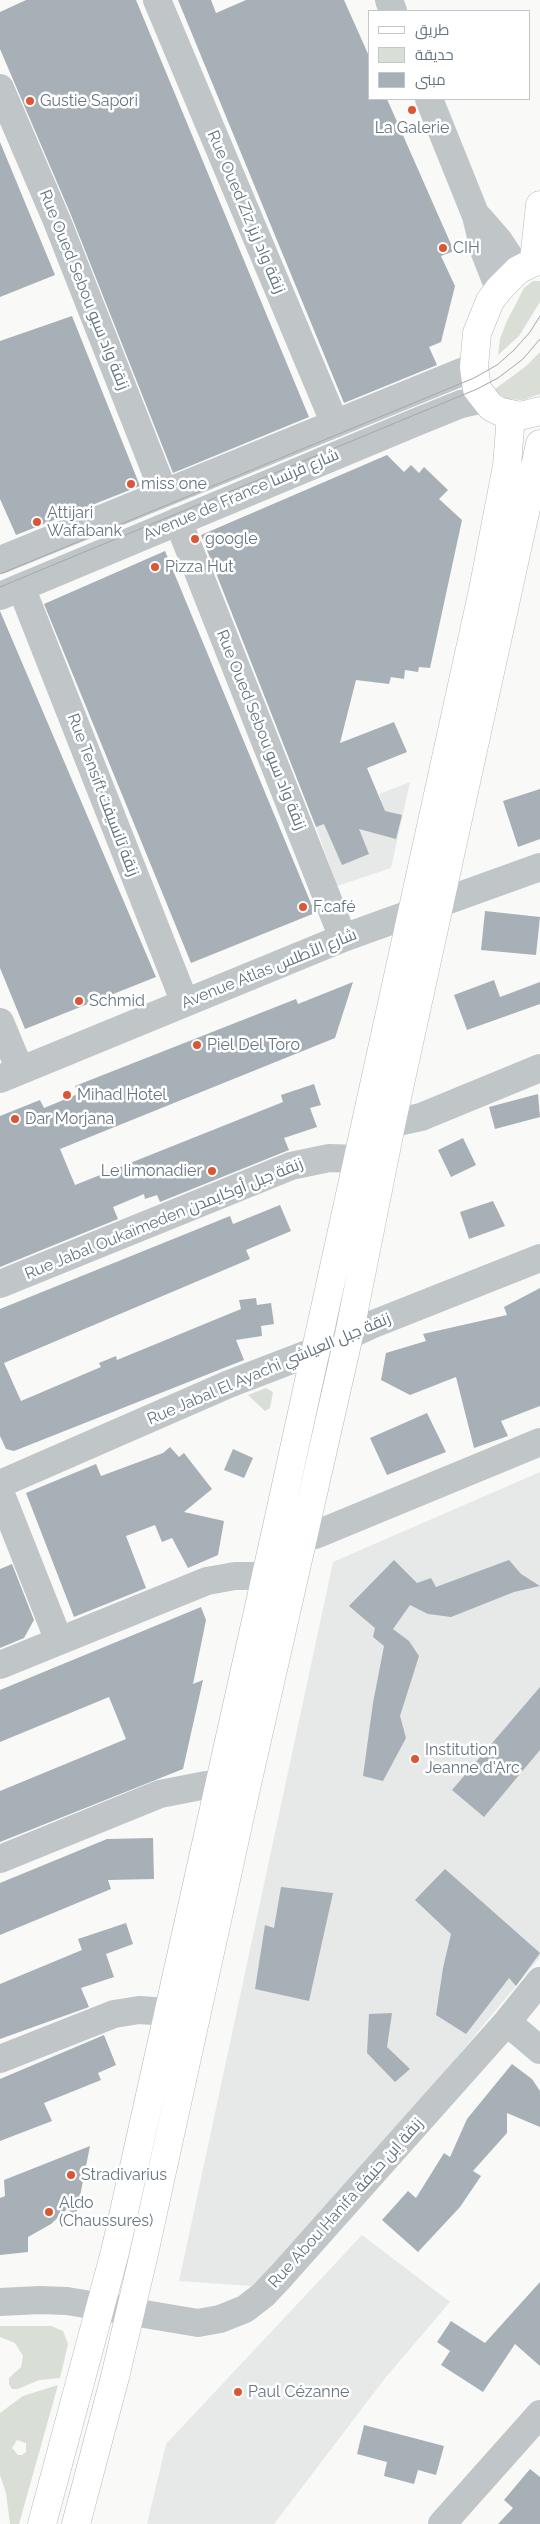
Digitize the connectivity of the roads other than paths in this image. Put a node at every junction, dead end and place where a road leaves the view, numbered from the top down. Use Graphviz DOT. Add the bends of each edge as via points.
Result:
graph roads {
  1 [pos="157,0"];
  2 [pos="0,88"];
  3 [pos="429,100"];
  4 [pos="540,205"];
  5 [pos="476,216"];
  6 [pos="531,263"];
  7 [pos="499,289"];
  8 [pos="474,367"];
  9 [pos="484,399"];
  10 [pos="540,411"];
  11 [pos="511,415"];
  12 [pos="335,424"];
  13 [pos="540,444"];
  14 [pos="164,493"];
  15 [pos="178,521"];
  16 [pos="1,557"];
  17 [pos="11,592"];
  18 [pos="540,867"];
  19 [pos="439,904"];
  20 [pos="413,912"];
  21 [pos="343,938"];
  22 [pos="185,1003"];
  23 [pos="0,1022"];
  24 [pos="540,1068"];
  25 [pos="10,1074"];
  26 [pos="378,1126"];
  27 [pos="358,1160"];
  28 [pos="540,1258"];
  29 [pos="0,1284"];
  30 [pos="349,1335"];
  31 [pos="315,1351"];
  32 [pos="540,1442"];
  33 [pos="0,1484"];
  34 [pos="0,1492"];
  35 [pos="303,1538"];
  36 [pos="274,1540"];
  37 [pos="266,1576"];
  38 [pos="59,1641"];
  39 [pos="0,1665"];
  40 [pos="233,1784"];
  41 [pos="0,1858"];
  42 [pos="176,1980"];
  43 [pos="540,1981"];
  44 [pos="203,1985"];
  45 [pos="169,2012"];
  46 [pos="507,2022"];
  47 [pos="540,2050"];
  48 [pos="0,2059"];
  49 [pos="0,2302"];
  50 [pos="100,2308"];
  51 [pos="130,2313"];
  52 [pos="540,2414"];
  53 [pos="42,2524"];
  54 [pos="76,2524"];
  55 [pos="442,2524"];
  1 -- 12 [label="street, Rue Oued Ziz زنقة واد زيز"];
  2 -- 14 [label="street, Rue Oued Sebou زنقة واد سبو" via="57,221"];
  3 -- 5 [label="street"];
  4 -- 6 [label="main road"];
  5 -- 6 [label="street" via="499,241"];
  5 -- 7 [label="street" via="485,253"];
  6 -- 7 [label="main road"];
  7 -- 8 [label="main road" via="482,316"];
  8 -- 9 [label="main road" via="476,384"];
  8 -- 12 [label="street, Avenue de France شارع فرنسا"];
  9 -- 11 [label="main road" via="491,407"];
  9 -- 15 [label="street, Avenue de France شارع فرنسا" via="461,404"];
  10 -- 11 [label="main road"];
  11 -- 20 [label="main road" via="507,466 483,590"];
  12 -- 14 [label="street, Avenue de France شارع فرنسا"];
  13 -- 19 [label="main road"];
  14 -- 16 [label="street, Avenue de France شارع فرنسا"];
  15 -- 17 [label="street, Avenue de France شارع فرنسا"];
  15 -- 21 [label="street, Rue Oued Sebou زنقة واد سبو"];
  17 -- 22 [label="street, Rue Tensift زنقة تانسيفت"];
  18 -- 19 [label="street, Avenue Atlas شارع الأطلس"];
  19 -- 20 [label="street, Avenue Atlas شارع الأطلس"];
  19 -- 26 [label="main road"];
  20 -- 21 [label="street, Avenue Atlas شارع الأطلس"];
  20 -- 26 [label="main road"];
  21 -- 22 [label="street, Avenue Atlas شارع الأطلس"];
  22 -- 25 [label="street, Avenue Atlas شارع الأطلس"];
  23 -- 25 [label="street"];
  24 -- 26 [label="street" via="436,1112"];
  26 -- 27 [label="main road"];
  26 -- 30 [label="main road"];
  27 -- 29 [label="street, Rue Jabal Oukaïmeden زنقة جبل أوكايمدن" via="329,1158 291,1166"];
  27 -- 31 [label="main road"];
  28 -- 30 [label="street, Rue Jabal El Ayachi زنقة جبل العياشي"];
  30 -- 31 [label="street, Rue Jabal El Ayachi زنقة جبل العياشي"];
  30 -- 35 [label="main road"];
  31 -- 33 [label="street, Rue Jabal El Ayachi زنقة جبل العياشي" via="229,1384"];
  31 -- 36 [label="main road"];
  32 -- 35 [label="street"];
  34 -- 38 [label="street"];
  35 -- 36 [label="street"];
  35 -- 40 [label="main road"];
  36 -- 37 [label="main road"];
  37 -- 38 [label="street" via="235,1576 207,1581"];
  37 -- 40 [label="main road"];
  38 -- 39 [label="street"];
  40 -- 41 [label="street" via="160,1794"];
  40 -- 42 [label="main road"];
  40 -- 44 [label="main road"];
  42 -- 44 [label="main road"];
  42 -- 45 [label="main road"];
  43 -- 46 [label="street, Rue Abou Hanifa زنقة اٍبن حنيفة"];
  44 -- 51 [label="main road"];
  45 -- 48 [label="street" via="139,2010 114,2014"];
  45 -- 50 [label="main road"];
  46 -- 47 [label="street"];
  46 -- 51 [label="street, Rue Abou Hanifa زنقة اٍبن حنيفة" via="281,2276 245,2309 198,2324"];
  49 -- 50 [label="street, Rue Abou Hanifa زنقة اٍبن حنيفة" via="40,2300"];
  50 -- 51 [label="street, Rue Abou Hanifa زنقة اٍبن حنيفة"];
  50 -- 53 [label="main road"];
  51 -- 54 [label="main road"];
  52 -- 55 [label="street"];
}
